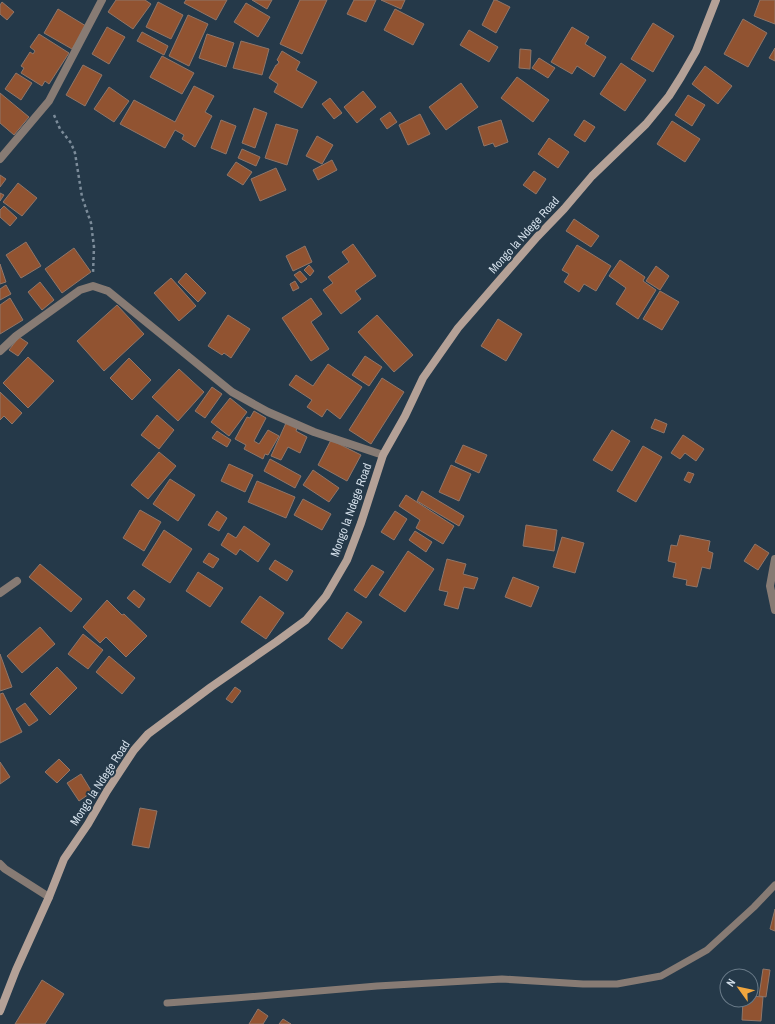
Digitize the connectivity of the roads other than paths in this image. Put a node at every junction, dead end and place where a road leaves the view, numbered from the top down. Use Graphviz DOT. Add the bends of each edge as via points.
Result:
graph roads {
  1 [pos="102,0"];
  2 [pos="716,0"];
  3 [pos="0,159"];
  4 [pos="0,351"];
  5 [pos="383,455"];
  6 [pos="775,559"];
  7 [pos="17,582"];
  8 [pos="0,593"];
  9 [pos="775,610"];
  10 [pos="0,864"];
  11 [pos="775,885"];
  12 [pos="49,897"];
  13 [pos="167,1003"];
  14 [pos="0,1011"];
  1 -- 3 [label="street" via="49,101"];
  2 -- 5 [label="street, Mongo la Ndege Road" via="696,51 669,96 646,124 592,176 458,328 423,378"];
  4 -- 5 [label="street" via="55,307 80,290 93,286 108,291 232,392 268,412 314,432"];
  5 -- 12 [label="street, Mongo la Ndege Road" via="347,560 326,596 306,620 148,734 134,750 64,859"];
  6 -- 9 [label="street" via="770,586"];
  7 -- 8 [label="street"];
  10 -- 12 [label="street"];
  11 -- 13 [label="lane" via="707,950 661,976 617,984 502,979"];
  12 -- 14 [label="street, Mongo la Ndege Road"];
}
